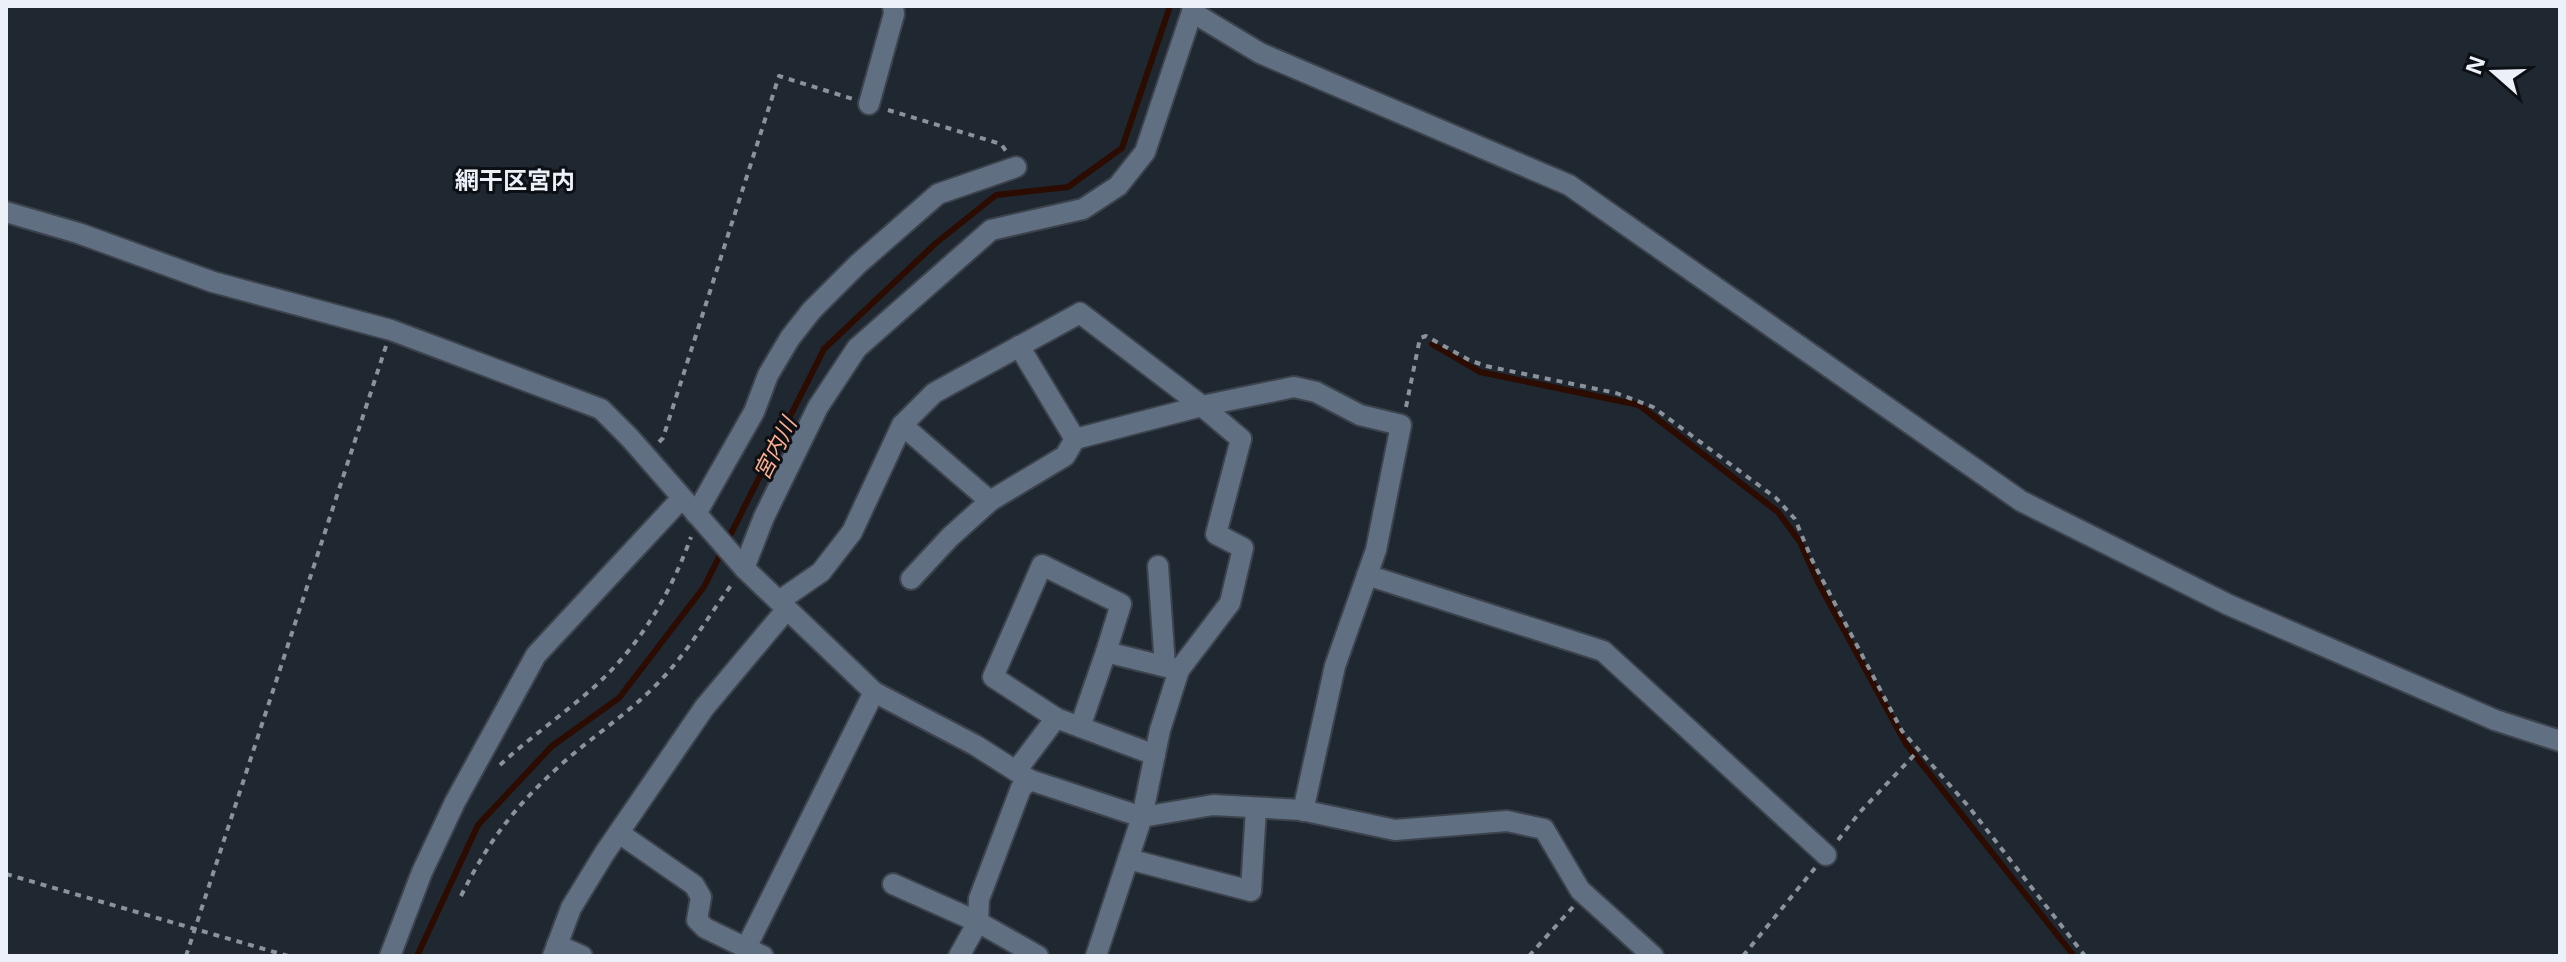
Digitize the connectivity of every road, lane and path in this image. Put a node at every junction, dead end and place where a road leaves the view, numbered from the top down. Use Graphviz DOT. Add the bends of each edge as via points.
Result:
graph roads {
  1 [pos="893,6"];
  2 [pos="1193,9"];
  3 [pos="869,104"];
  4 [pos="1016,167"];
  5 [pos="6,212"];
  6 [pos="391,330"];
  7 [pos="1019,346"];
  8 [pos="1202,406"];
  9 [pos="902,425"];
  10 [pos="1401,425"];
  11 [pos="1075,439"];
  12 [pos="646,457"];
  13 [pos="682,498"];
  14 [pos="990,501"];
  15 [pos="696,514"];
  16 [pos="1158,566"];
  17 [pos="744,568"];
  18 [pos="1367,575"];
  19 [pos="911,579"];
  20 [pos="783,605"];
  21 [pos="1106,652"];
  22 [pos="1172,668"];
  23 [pos="874,692"];
  24 [pos="1056,718"];
  25 [pos="1080,727"];
  26 [pos="2560,741"];
  27 [pos="1155,755"];
  28 [pos="494,770"];
  29 [pos="1023,776"];
  30 [pos="1256,808"];
  31 [pos="1303,811"];
  32 [pos="1142,817"];
  33 [pos="619,833"];
  34 [pos="1826,855"];
  35 [pos="1128,859"];
  36 [pos="6,874"];
  37 [pos="893,884"];
  38 [pos="1584,893"];
  39 [pos="461,896"];
  40 [pos="978,922"];
  41 [pos="195,928"];
  42 [pos="555,950"];
  43 [pos="755,951"];
  44 [pos="186,956"];
  45 [pos="288,956"];
  46 [pos="390,956"];
  47 [pos="582,956"];
  48 [pos="959,956"];
  49 [pos="1038,956"];
  50 [pos="1096,956"];
  51 [pos="1529,956"];
  52 [pos="1653,956"];
  53 [pos="2085,956"];
  1 -- 3 [label="street"];
  2 -- 17 [label="street" via="1145,152 1118,186 1083,209 991,230 857,348 818,407"];
  2 -- 26 [label="street" via="1260,53 1569,185 2021,501 2229,605 2495,720"];
  3 -- 4 [label="path" via="1001,144"];
  3 -- 12 [label="path" via="779,76 663,438"];
  4 -- 15 [label="street" via="938,194 812,310 768,375 754,412"];
  5 -- 6 [label="street" via="213,282"];
  6 -- 12 [label="street" via="601,409"];
  6 -- 41 [label="path"];
  7 -- 8 [label="street" via="1080,313"];
  7 -- 9 [label="street" via="934,393"];
  7 -- 11 [label="street"];
  8 -- 10 [label="street" via="1294,387 1360,415"];
  8 -- 11 [label="street"];
  8 -- 22 [label="street" via="1241,439 1216,534 1243,548 1230,603"];
  9 -- 14 [label="street"];
  9 -- 20 [label="street" via="852,532 821,572"];
  10 -- 18 [label="street"];
  10 -- 53 [label="path" via="1420,338 1426,336 1486,366 1616,393 1653,407 1776,498 1795,519 1817,572 1902,731 1969,807"];
  11 -- 14 [label="street" via="1065,456"];
  12 -- 13 [label="street"];
  13 -- 15 [label="street"];
  13 -- 46 [label="street" via="536,655 455,802"];
  14 -- 19 [label="street"];
  15 -- 17 [label="street"];
  15 -- 28 [label="path" via="668,593 624,658"];
  16 -- 22 [label="street"];
  17 -- 20 [label="street"];
  17 -- 39 [label="path" via="660,681 510,815"];
  18 -- 31 [label="street" via="1335,666"];
  18 -- 34 [label="street" via="1603,651"];
  20 -- 23 [label="street"];
  20 -- 33 [label="street"];
  21 -- 22 [label="street"];
  21 -- 24 [label="street" via="1121,604 1042,565 993,677"];
  21 -- 25 [label="street"];
  22 -- 27 [label="street"];
  23 -- 29 [label="street"];
  23 -- 43 [label="street"];
  24 -- 25 [label="street"];
  24 -- 29 [label="street"];
  25 -- 27 [label="street"];
  27 -- 32 [label="street"];
  29 -- 32 [label="street"];
  29 -- 40 [label="street" via="979,899"];
  30 -- 31 [label="street"];
  30 -- 32 [label="street" via="1213,805"];
  30 -- 35 [label="street" via="1251,891"];
  31 -- 38 [label="street" via="1395,830 1507,821 1544,829"];
  32 -- 35 [label="street"];
  33 -- 42 [label="street" via="571,908"];
  33 -- 43 [label="street" via="694,885 701,897 697,920 705,928"];
  35 -- 50 [label="street"];
  36 -- 41 [label="path"];
  37 -- 40 [label="street"];
  38 -- 51 [label="path"];
  38 -- 52 [label="street"];
  40 -- 48 [label="street"];
  40 -- 49 [label="street"];
  41 -- 44 [label="path"];
  41 -- 45 [label="path"];
  42 -- 47 [label="street"];
}
